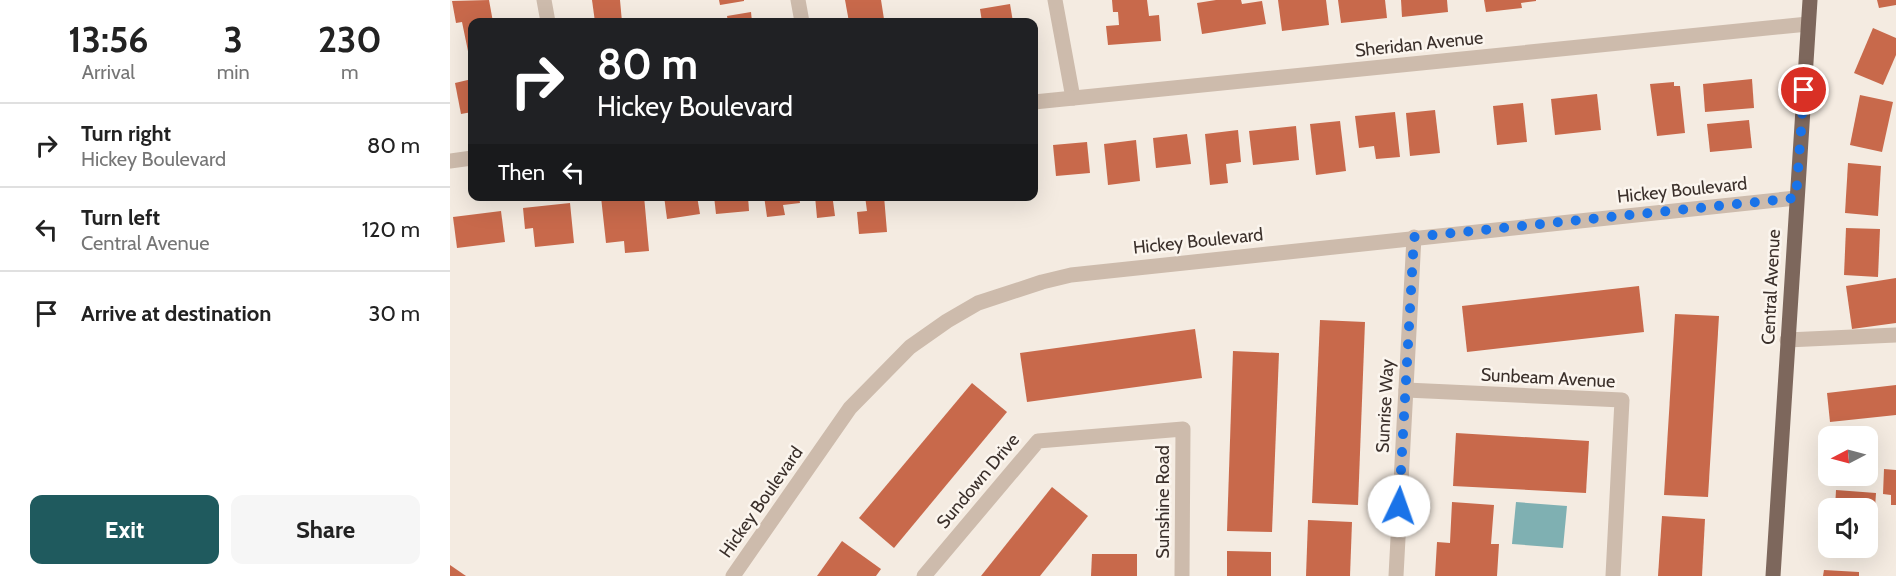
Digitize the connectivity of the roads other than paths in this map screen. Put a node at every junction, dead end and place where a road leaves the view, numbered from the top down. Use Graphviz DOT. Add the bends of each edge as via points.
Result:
graph roads {
  1 [pos="544,0"];
  2 [pos="798,0"];
  3 [pos="1055,0"];
  4 [pos="1810,0"];
  5 [pos="547,18"];
  6 [pos="801,18"];
  7 [pos="1808,24"];
  8 [pos="1073,98"];
  9 [pos="1038,102"];
  10 [pos="468,159"];
  11 [pos="450,161"];
  12 [pos="1796,198"];
  13 [pos="1414,237"];
  14 [pos="1896,335"];
  15 [pos="1787,340"];
  16 [pos="1406,390"];
  17 [pos="1184,429"];
  18 [pos="733,576"];
  19 [pos="924,576"];
  20 [pos="1182,576"];
  21 [pos="1396,576"];
  22 [pos="1613,576"];
  23 [pos="1773,576"];
  1 -- 5 [label="street"];
  2 -- 6 [label="street"];
  3 -- 8 [label="street"];
  4 -- 7 [label="main road, Central Avenue"];
  7 -- 8 [label="street, Sheridan Avenue"];
  7 -- 12 [label="main road, Central Avenue"];
  8 -- 9 [label="street, Sheridan Avenue"];
  10 -- 11 [label="street"];
  12 -- 13 [label="street, Hickey Boulevard"];
  12 -- 15 [label="main road, Central Avenue"];
  13 -- 16 [label="street, Sunrise Way"];
  13 -- 18 [label="street, Hickey Boulevard" via="1071,275 978,303 910,347 856,401"];
  14 -- 15 [label="street"];
  15 -- 23 [label="main road, Central Avenue"];
  16 -- 21 [label="street, Sunrise Way"];
  16 -- 22 [label="street, Sunbeam Avenue" via="1622,400"];
  17 -- 19 [label="street, Sundown Drive" via="1038,441"];
  17 -- 20 [label="street, Sunshine Road"];
}
